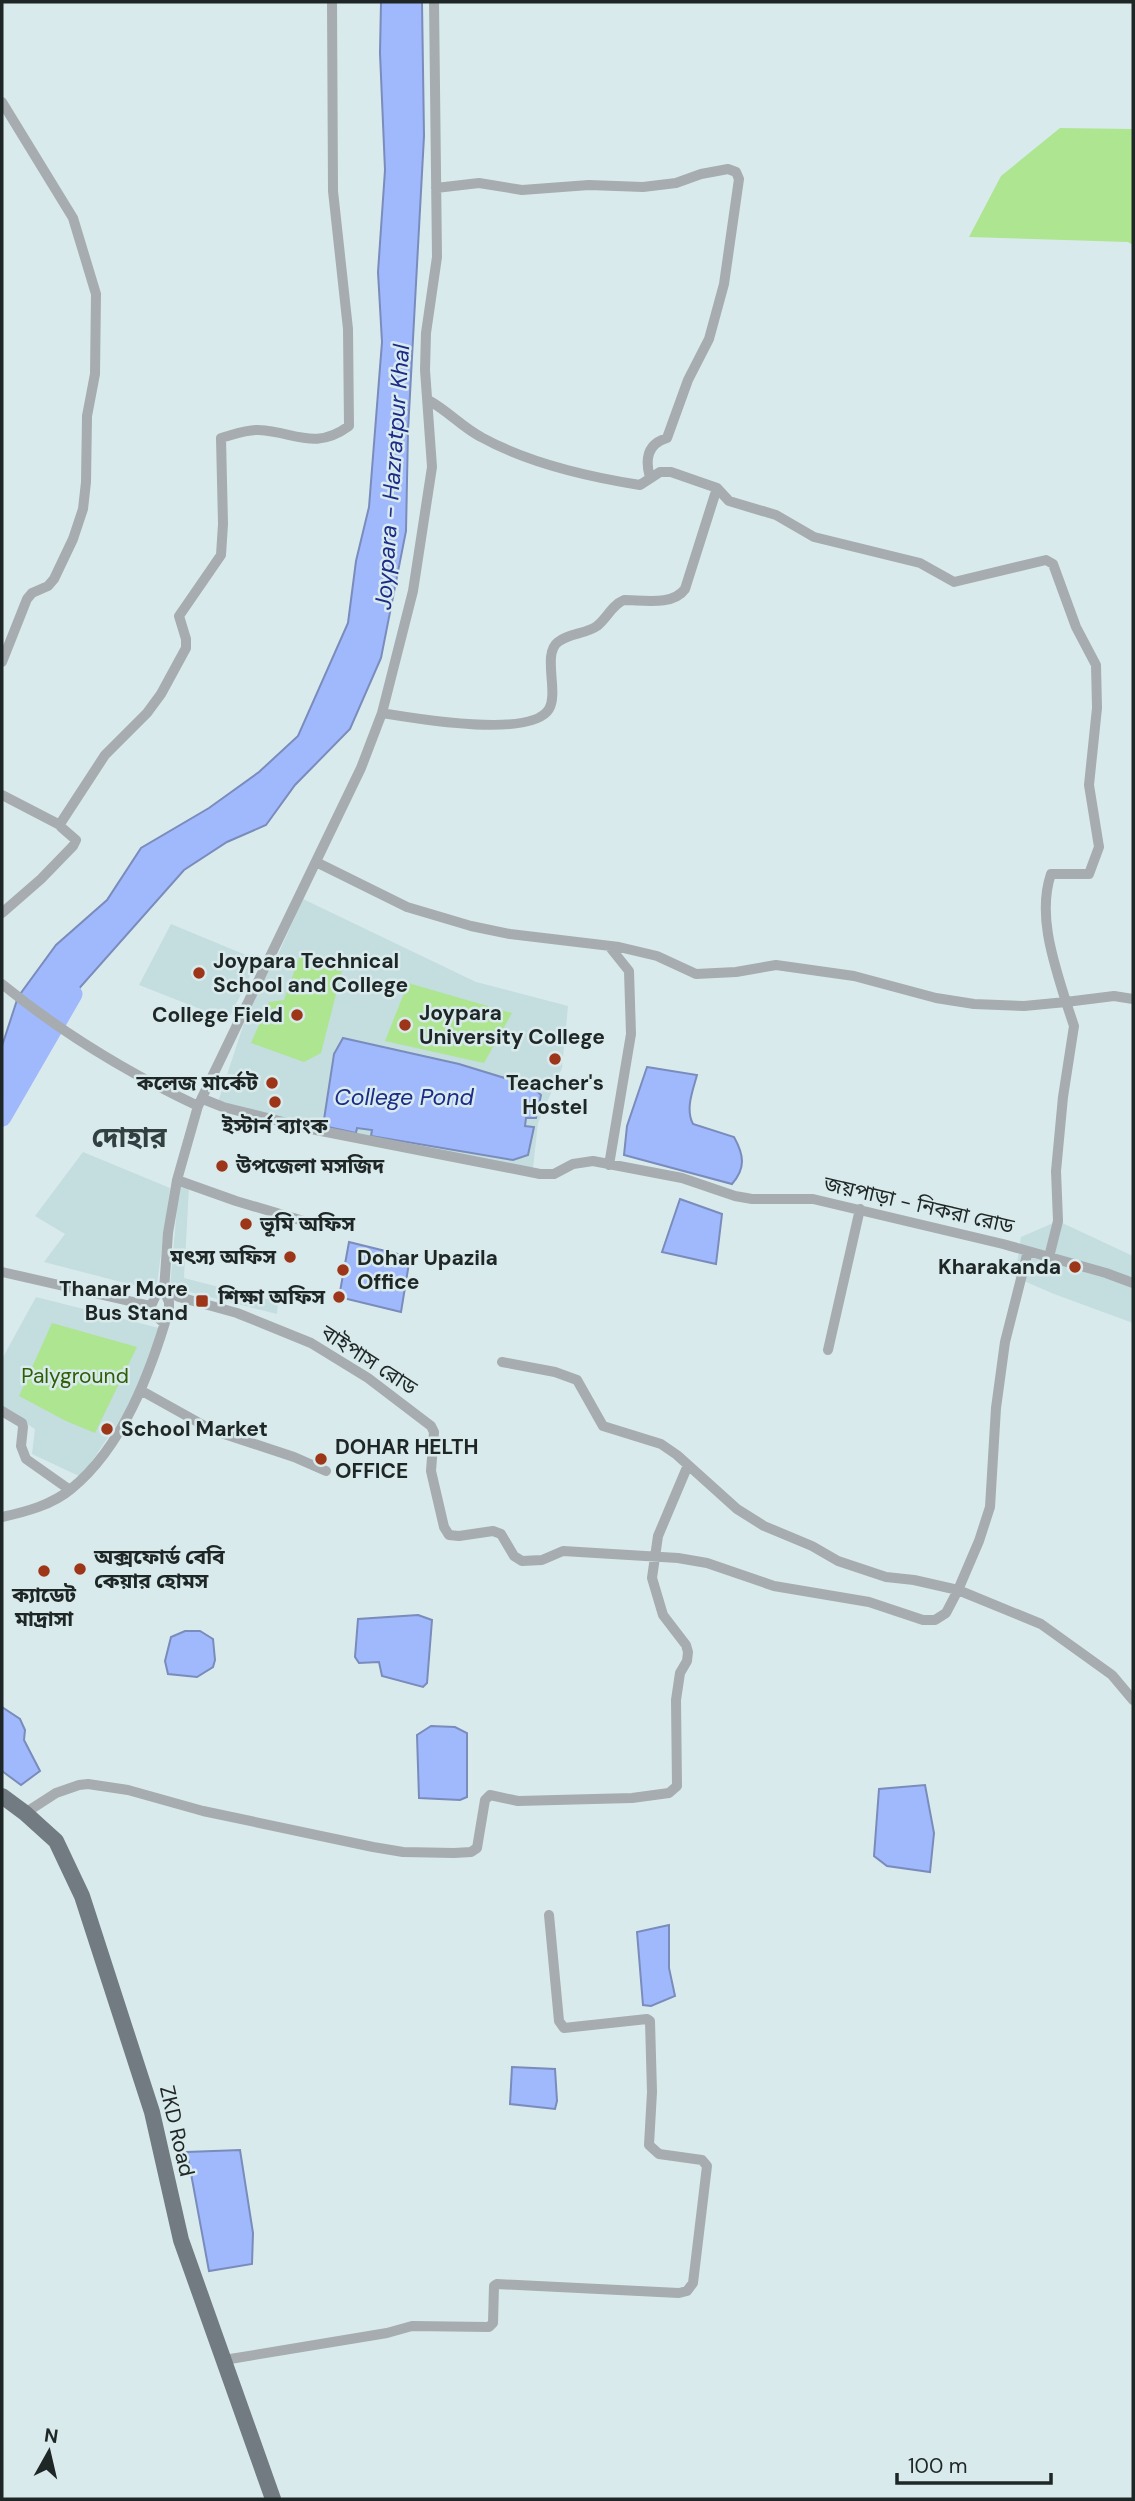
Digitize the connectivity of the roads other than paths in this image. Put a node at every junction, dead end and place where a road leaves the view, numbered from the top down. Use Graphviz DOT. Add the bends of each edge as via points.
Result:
graph roads {
  1 [pos="332,2"];
  2 [pos="435,2"];
  3 [pos="2,102"];
  4 [pos="436,188"];
  5 [pos="428,400"];
  6 [pos="650,478"];
  7 [pos="717,488"];
  8 [pos="2,662"];
  9 [pos="382,713"];
  10 [pos="2,795"];
  11 [pos="60,825"];
  12 [pos="316,862"];
  13 [pos="2,913"];
  14 [pos="609,946"];
  15 [pos="4,987"];
  16 [pos="1133,999"];
  17 [pos="1066,1002"];
  18 [pos="201,1103"];
  19 [pos="609,1164"];
  20 [pos="177,1180"];
  21 [pos="860,1209"];
  22 [pos="317,1225"];
  23 [pos="1028,1251"];
  24 [pos="1049,1257"];
  25 [pos="2,1272"];
  26 [pos="1133,1283"];
  27 [pos="164,1290"];
  28 [pos="151,1306"];
  29 [pos="164,1323"];
  30 [pos="828,1350"];
  31 [pos="502,1362"];
  32 [pos="142,1391"];
  33 [pos="2,1411"];
  34 [pos="688,1465"];
  35 [pos="326,1472"];
  36 [pos="70,1490"];
  37 [pos="2,1517"];
  38 [pos="653,1558"];
  39 [pos="958,1590"];
  40 [pos="1133,1700"];
  41 [pos="2,1797"];
  42 [pos="25,1813"];
  43 [pos="549,1915"];
  44 [pos="224,2360"];
  45 [pos="273,2499"];
  1 -- 11 [label="street" via="333,191 348,329 349,426 335,436 300,439 258,429 221,438 221,555 179,616 186,639 183,655 161,694 105,755"];
  2 -- 4 [label="street"];
  3 -- 8 [label="street" via="73,218 96,294 95,373 87,416 83,509 54,579 27,599"];
  4 -- 5 [label="street" via="437,257 426,333"];
  4 -- 6 [label="street" via="479,183 522,190 643,187 728,169 736,172 739,179 724,284 709,339 667,438 657,441 648,452"];
  5 -- 6 [label="street" via="480,437 528,457 610,481 640,485"];
  5 -- 9 [label="street" via="432,467 413,591"];
  6 -- 7 [label="street" via="671,472"];
  7 -- 9 [label="street" via="681,596 624,600 592,630 557,642 551,659 553,701 547,713 520,724 433,722"];
  7 -- 17 [label="street" via="729,501 776,515 814,537 920,563 954,582 1046,560 1053,564 1076,627 1096,665 1097,708 1089,785 1099,847 1089,874 1051,874 1047,886 1048,930"];
  9 -- 12 [label="street"];
  10 -- 11 [label="street"];
  11 -- 13 [label="street" via="76,840 73,846"];
  12 -- 14 [label="street" via="407,907 471,926"];
  12 -- 18 [label="street"];
  14 -- 17 [label="street" via="657,956 696,974 776,965 854,976 936,999 974,1004"];
  14 -- 19 [label="street" via="629,971 631,1034"];
  15 -- 18 [label="street, জয়পাড়া - নিকরা রোড" via="123,1068"];
  16 -- 17 [label="street" via="1114,996"];
  17 -- 24 [label="street" via="1074,1026 1056,1171 1058,1220"];
  18 -- 19 [label="street, জয়পাড়া - নিকরা রোড" via="540,1174 554,1174 584,1161"];
  18 -- 20 [label="street"];
  19 -- 21 [label="street, জয়পাড়া - নিকরা রোড" via="682,1178 743,1197 813,1199"];
  20 -- 22 [label="street"];
  20 -- 27 [label="street"];
  21 -- 23 [label="street, জয়পাড়া - নিকরা রোড"];
  21 -- 30 [label="street"];
  23 -- 24 [label="street, জয়পাড়া - নিকরা রোড"];
  23 -- 39 [label="street" via="1005,1342 990,1507"];
  24 -- 26 [label="street, জয়পাড়া - নিকরা রোড"];
  25 -- 28 [label="street"];
  27 -- 28 [label="street"];
  27 -- 29 [label="street" via="169,1302"];
  27 -- 38 [label="street, বাইপাস রোড" via="312,1343 431,1426 435,1439 431,1471 449,1535 493,1531 501,1534 522,1561 542,1560 563,1551"];
  28 -- 29 [label="street"];
  29 -- 32 [label="street"];
  31 -- 34 [label="street" via="570,1376 582,1387 603,1426 661,1444"];
  32 -- 35 [label="street" via="212,1430"];
  32 -- 36 [label="street" via="111,1443"];
  33 -- 36 [label="street" via="22,1423 21,1446 26,1459"];
  34 -- 38 [label="street"];
  34 -- 39 [label="street" via="737,1509 838,1561 878,1575"];
  36 -- 37 [label="street"];
  38 -- 39 [label="street" via="707,1563 774,1586 869,1602 923,1620 946,1613"];
  38 -- 42 [label="street" via="652,1578 663,1615 688,1652 676,1700 678,1772 672,1792 548,1802 487,1796 477,1848 454,1853 373,1847 88,1784 57,1793"];
  39 -- 40 [label="street" via="1041,1624 1112,1675"];
  41 -- 42 [label="main road, ZKD Road"];
  42 -- 44 [label="main road, ZKD Road" via="55,1841 87,1909 152,2112 181,2240"];
  43 -- 44 [label="street" via="559,2021 568,2028 650,2021 649,2145 659,2154 702,2160 707,2166 693,2284 679,2293 496,2284 489,2328 412,2326"];
  44 -- 45 [label="main road, ZKD Road"];
}
